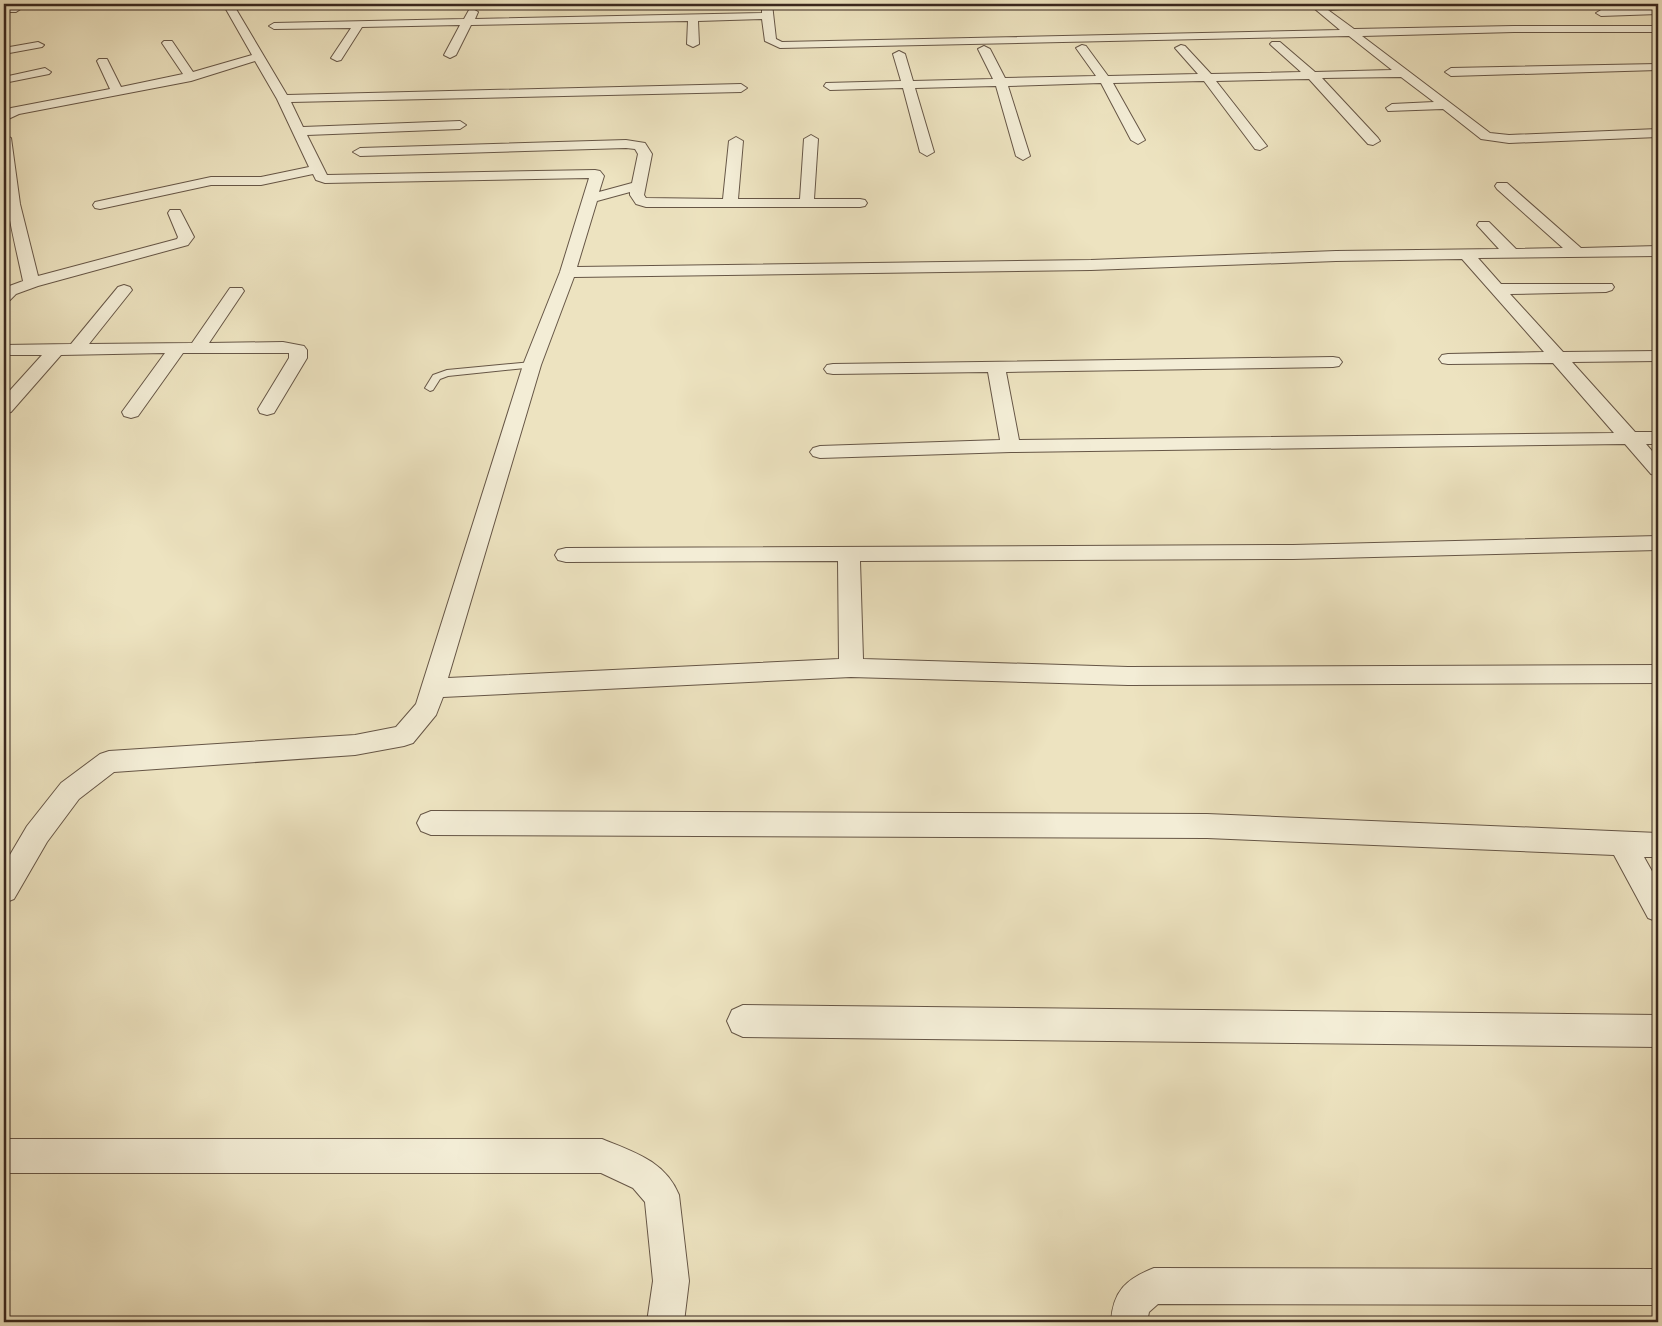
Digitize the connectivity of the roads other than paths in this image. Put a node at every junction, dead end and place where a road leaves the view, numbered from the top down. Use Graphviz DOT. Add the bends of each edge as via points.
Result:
graph roads {
  1 [pos="23,4"];
  2 [pos="228,4"];
  3 [pos="478,4"];
  4 [pos="768,4"];
  5 [pos="1376,4"];
  6 [pos="1316,5"];
  7 [pos="306,7"];
  8 [pos="12,10"];
  9 [pos="1658,11"];
  10 [pos="1601,13"];
  11 [pos="767,16"];
  12 [pos="693,17"];
  13 [pos="467,23"];
  14 [pos="360,24"];
  15 [pos="274,26"];
  16 [pos="1608,29"];
  17 [pos="1658,30"];
  18 [pos="1351,32"];
  19 [pos="168,43"];
  20 [pos="692,44"];
  21 [pos="1276,44"];
  22 [pos="1618,44"];
  23 [pos="38,45"];
  24 [pos="1082,48"];
  25 [pos="1181,48"];
  26 [pos="984,49"];
  27 [pos="4,52"];
  28 [pos="900,54"];
  29 [pos="450,55"];
  30 [pos="257,57"];
  31 [pos="337,58"];
  32 [pos="103,61"];
  33 [pos="1658,67"];
  34 [pos="45,72"];
  35 [pos="1451,72"];
  36 [pos="1406,73"];
  37 [pos="1313,76"];
  38 [pos="190,77"];
  39 [pos="1208,78"];
  40 [pos="4,80"];
  41 [pos="1105,80"];
  42 [pos="1001,82"];
  43 [pos="909,84"];
  44 [pos="830,86"];
  45 [pos="741,88"];
  46 [pos="117,92"];
  47 [pos="283,99"];
  48 [pos="1446,105"];
  49 [pos="7,107"];
  50 [pos="1392,108"];
  51 [pos="460,125"];
  52 [pos="298,131"];
  53 [pos="1658,133"];
  54 [pos="811,140"];
  55 [pos="1138,140"];
  56 [pos="736,141"];
  57 [pos="1373,141"];
  58 [pos="573,145"];
  59 [pos="4,146"];
  60 [pos="1260,146"];
  61 [pos="360,152"];
  62 [pos="927,152"];
  63 [pos="1023,156"];
  64 [pos="567,168"];
  65 [pos="317,169"];
  66 [pos="6,170"];
  67 [pos="639,186"];
  68 [pos="1502,186"];
  69 [pos="7,189"];
  70 [pos="591,198"];
  71 [pos="730,203"];
  72 [pos="807,203"];
  73 [pos="860,203"];
  74 [pos="100,204"];
  75 [pos="175,213"];
  76 [pos="10,215"];
  77 [pos="1484,225"];
  78 [pos="1576,251"];
  79 [pos="1658,251"];
  80 [pos="1510,252"];
  81 [pos="1465,253"];
  82 [pos="568,272"];
  83 [pos="32,282"];
  84 [pos="1606,287"];
  85 [pos="1498,289"];
  86 [pos="124,290"];
  87 [pos="236,291"];
  88 [pos="4,296"];
  89 [pos="178,348"];
  90 [pos="197,348"];
  91 [pos="57,349"];
  92 [pos="76,349"];
  93 [pos="4,350"];
  94 [pos="1658,356"];
  95 [pos="1559,357"];
  96 [pos="1448,359"];
  97 [pos="1333,362"];
  98 [pos="532,365"];
  99 [pos="996,367"];
  100 [pos="833,369"];
  101 [pos="430,388"];
  102 [pos="4,408"];
  103 [pos="267,409"];
  104 [pos="131,412"];
  105 [pos="1658,438"];
  106 [pos="1631,439"];
  107 [pos="1011,446"];
  108 [pos="820,452"];
  109 [pos="1658,470"];
  110 [pos="1658,543"];
  111 [pos="849,554"];
  112 [pos="566,555"];
  113 [pos="851,668"];
  114 [pos="1658,674"];
  115 [pos="433,688"];
  116 [pos="431,823"];
  117 [pos="1623,845"];
  118 [pos="1658,845"];
  119 [pos="4,890"];
  120 [pos="1658,909"];
  121 [pos="743,1021"];
  122 [pos="1658,1031"];
  123 [pos="4,1156"];
  124 [pos="1658,1286"];
  125 [pos="665,1322"];
  126 [pos="1129,1322"];
  1 -- 8 [label="street"];
  2 -- 30 [label="street"];
  3 -- 7 [label="street"];
  3 -- 13 [label="street"];
  4 -- 11 [label="street"];
  5 -- 6 [label="street"];
  6 -- 18 [label="street"];
  9 -- 10 [label="street"];
  11 -- 12 [label="street"];
  11 -- 18 [label="street" via="771,41 780,45"];
  12 -- 13 [label="street"];
  12 -- 20 [label="street"];
  13 -- 14 [label="street"];
  13 -- 29 [label="street"];
  14 -- 15 [label="street"];
  14 -- 31 [label="street"];
  16 -- 17 [label="street"];
  16 -- 18 [label="street"];
  16 -- 22 [label="street"];
  18 -- 36 [label="street"];
  19 -- 38 [label="street"];
  21 -- 37 [label="street"];
  23 -- 27 [label="street"];
  24 -- 41 [label="street"];
  25 -- 39 [label="street"];
  26 -- 42 [label="street"];
  28 -- 43 [label="street"];
  30 -- 38 [label="street"];
  30 -- 47 [label="street"];
  32 -- 46 [label="street"];
  33 -- 35 [label="street"];
  34 -- 40 [label="street"];
  36 -- 37 [label="street"];
  36 -- 48 [label="street"];
  37 -- 39 [label="street"];
  37 -- 57 [label="street"];
  38 -- 46 [label="street"];
  39 -- 41 [label="street"];
  39 -- 60 [label="street"];
  41 -- 42 [label="street"];
  41 -- 55 [label="street"];
  42 -- 43 [label="street"];
  42 -- 63 [label="street"];
  43 -- 44 [label="street"];
  43 -- 62 [label="street"];
  45 -- 47 [label="street"];
  46 -- 49 [label="street"];
  47 -- 52 [label="street"];
  48 -- 50 [label="street"];
  48 -- 53 [label="street" via="1486,136 1499,139"];
  51 -- 52 [label="street"];
  52 -- 65 [label="street"];
  54 -- 72 [label="street"];
  56 -- 71 [label="street"];
  58 -- 61 [label="street"];
  58 -- 64 [label="street"];
  58 -- 67 [label="street" via="640,146 645,154"];
  59 -- 66 [label="street"];
  65 -- 70 [label="street" via="321,177 331,180 594,174 597,176"];
  65 -- 74 [label="street" via="260,180 211,181"];
  66 -- 69 [label="street"];
  67 -- 70 [label="street"];
  67 -- 71 [label="street" via="637,195 646,203"];
  68 -- 78 [label="street"];
  69 -- 76 [label="street"];
  70 -- 82 [label="street"];
  71 -- 72 [label="street"];
  72 -- 73 [label="street"];
  75 -- 83 [label="street" via="186,237 183,242"];
  76 -- 83 [label="street"];
  77 -- 80 [label="street"];
  78 -- 79 [label="street"];
  78 -- 80 [label="street"];
  80 -- 81 [label="street"];
  81 -- 82 [label="street" via="1091,266"];
  81 -- 85 [label="street"];
  82 -- 98 [label="street"];
  83 -- 88 [label="street"];
  84 -- 85 [label="street"];
  85 -- 95 [label="street"];
  86 -- 92 [label="street"];
  87 -- 90 [label="street"];
  89 -- 90 [label="street"];
  89 -- 92 [label="street"];
  89 -- 104 [label="street"];
  90 -- 103 [label="street" via="283,347 298,350 298,358"];
  91 -- 92 [label="street"];
  91 -- 93 [label="street"];
  91 -- 102 [label="street"];
  94 -- 95 [label="street"];
  95 -- 96 [label="street"];
  95 -- 106 [label="street"];
  97 -- 99 [label="street"];
  98 -- 101 [label="lane" via="447,373 436,377"];
  98 -- 115 [label="street"];
  99 -- 100 [label="street"];
  99 -- 107 [label="street"];
  105 -- 106 [label="street"];
  106 -- 107 [label="street"];
  106 -- 109 [label="street"];
  107 -- 108 [label="street"];
  110 -- 111 [label="street" via="1293,552"];
  111 -- 112 [label="street"];
  111 -- 113 [label="street"];
  113 -- 114 [label="street" via="1128,676"];
  113 -- 115 [label="street"];
  115 -- 119 [label="street" via="427,708 404,736 355,745 109,762 70,790 37,834"];
  116 -- 117 [label="street" via="1206,826"];
  117 -- 118 [label="street"];
  117 -- 120 [label="street"];
  121 -- 122 [label="street"];
  123 -- 125 [label="street" via="602,1156 645,1176 662,1196 671,1281"];
  124 -- 126 [label="street" via="1154,1286 1137,1295"];
}
